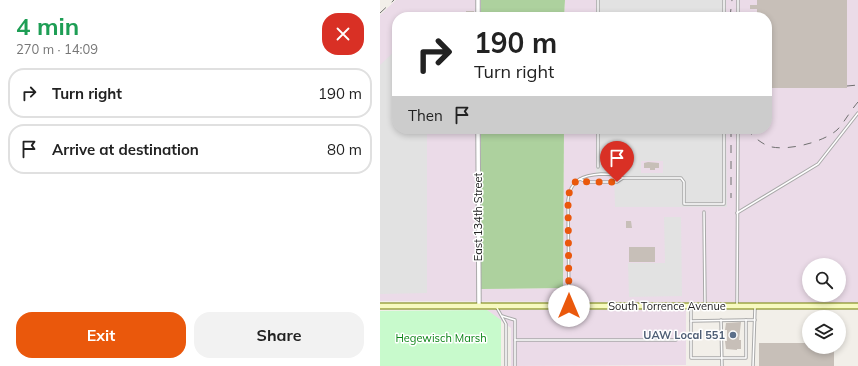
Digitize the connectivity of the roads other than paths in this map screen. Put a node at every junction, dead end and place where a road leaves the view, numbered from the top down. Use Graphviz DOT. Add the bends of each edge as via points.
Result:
graph roads {
  1 [pos="478,0"];
  2 [pos="598,0"];
  3 [pos="724,0"];
  4 [pos="738,0"];
  5 [pos="478,12"];
  6 [pos="598,12"];
  7 [pos="724,12"];
  8 [pos="738,12"];
  9 [pos="858,113"];
  10 [pos="478,134"];
  11 [pos="598,134"];
  12 [pos="724,134"];
  13 [pos="738,134"];
  14 [pos="598,167"];
  15 [pos="623,178"];
  16 [pos="580,179"];
  17 [pos="704,212"];
  18 [pos="737,213"];
  19 [pos="380,306"];
  20 [pos="479,306"];
  21 [pos="496,306"];
  22 [pos="569,306"];
  23 [pos="691,306"];
  24 [pos="705,306"];
  25 [pos="737,306"];
  26 [pos="755,306"];
  27 [pos="858,306"];
  28 [pos="502,316"];
  29 [pos="721,320"];
  30 [pos="746,320"];
  31 [pos="755,320"];
  32 [pos="691,321"];
  33 [pos="515,340"];
  34 [pos="676,340"];
  35 [pos="721,358"];
  36 [pos="506,366"];
  37 [pos="515,366"];
  38 [pos="722,366"];
  39 [pos="753,366"];
  1 -- 5 [label="street"];
  2 -- 6 [label="lane"];
  3 -- 7 [label="lane"];
  4 -- 8 [label="lane"];
  9 -- 18 [label="lane" via="818,164"];
  10 -- 20 [label="street, East 134th Street"];
  11 -- 14 [label="lane"];
  12 -- 15 [label="lane" via="724,204 684,204 684,182 681,178"];
  13 -- 18 [label="lane"];
  15 -- 16 [label="lane" via="617,182 587,182"];
  15 -- 16 [label="lane" via="617,174 591,174"];
  16 -- 22 [label="lane" via="573,184 569,196"];
  17 -- 24 [label="lane"];
  18 -- 25 [label="lane"];
  19 -- 20 [label="main road, South Torrence Avenue"];
  20 -- 21 [label="main road, South Torrence Avenue"];
  21 -- 22 [label="main road, South Torrence Avenue"];
  21 -- 28 [label="lane"];
  22 -- 23 [label="main road, South Torrence Avenue"];
  23 -- 24 [label="main road, South Torrence Avenue"];
  23 -- 32 [label="lane"];
  24 -- 25 [label="main road, South Torrence Avenue"];
  25 -- 26 [label="main road, South Torrence Avenue"];
  26 -- 27 [label="main road, South Torrence Avenue"];
  26 -- 31 [label="lane"];
  28 -- 33 [label="lane" via="515,320"];
  28 -- 36 [label="lane" via="506,324"];
  29 -- 30 [label="lane"];
  29 -- 32 [label="lane"];
  29 -- 35 [label="lane"];
  30 -- 31 [label="lane"];
  30 -- 35 [label="lane" via="746,358"];
  31 -- 39 [label="lane"];
  32 -- 35 [label="lane" via="691,358"];
  33 -- 34 [label="lane"];
  33 -- 37 [label="lane"];
  35 -- 38 [label="lane"];
}
